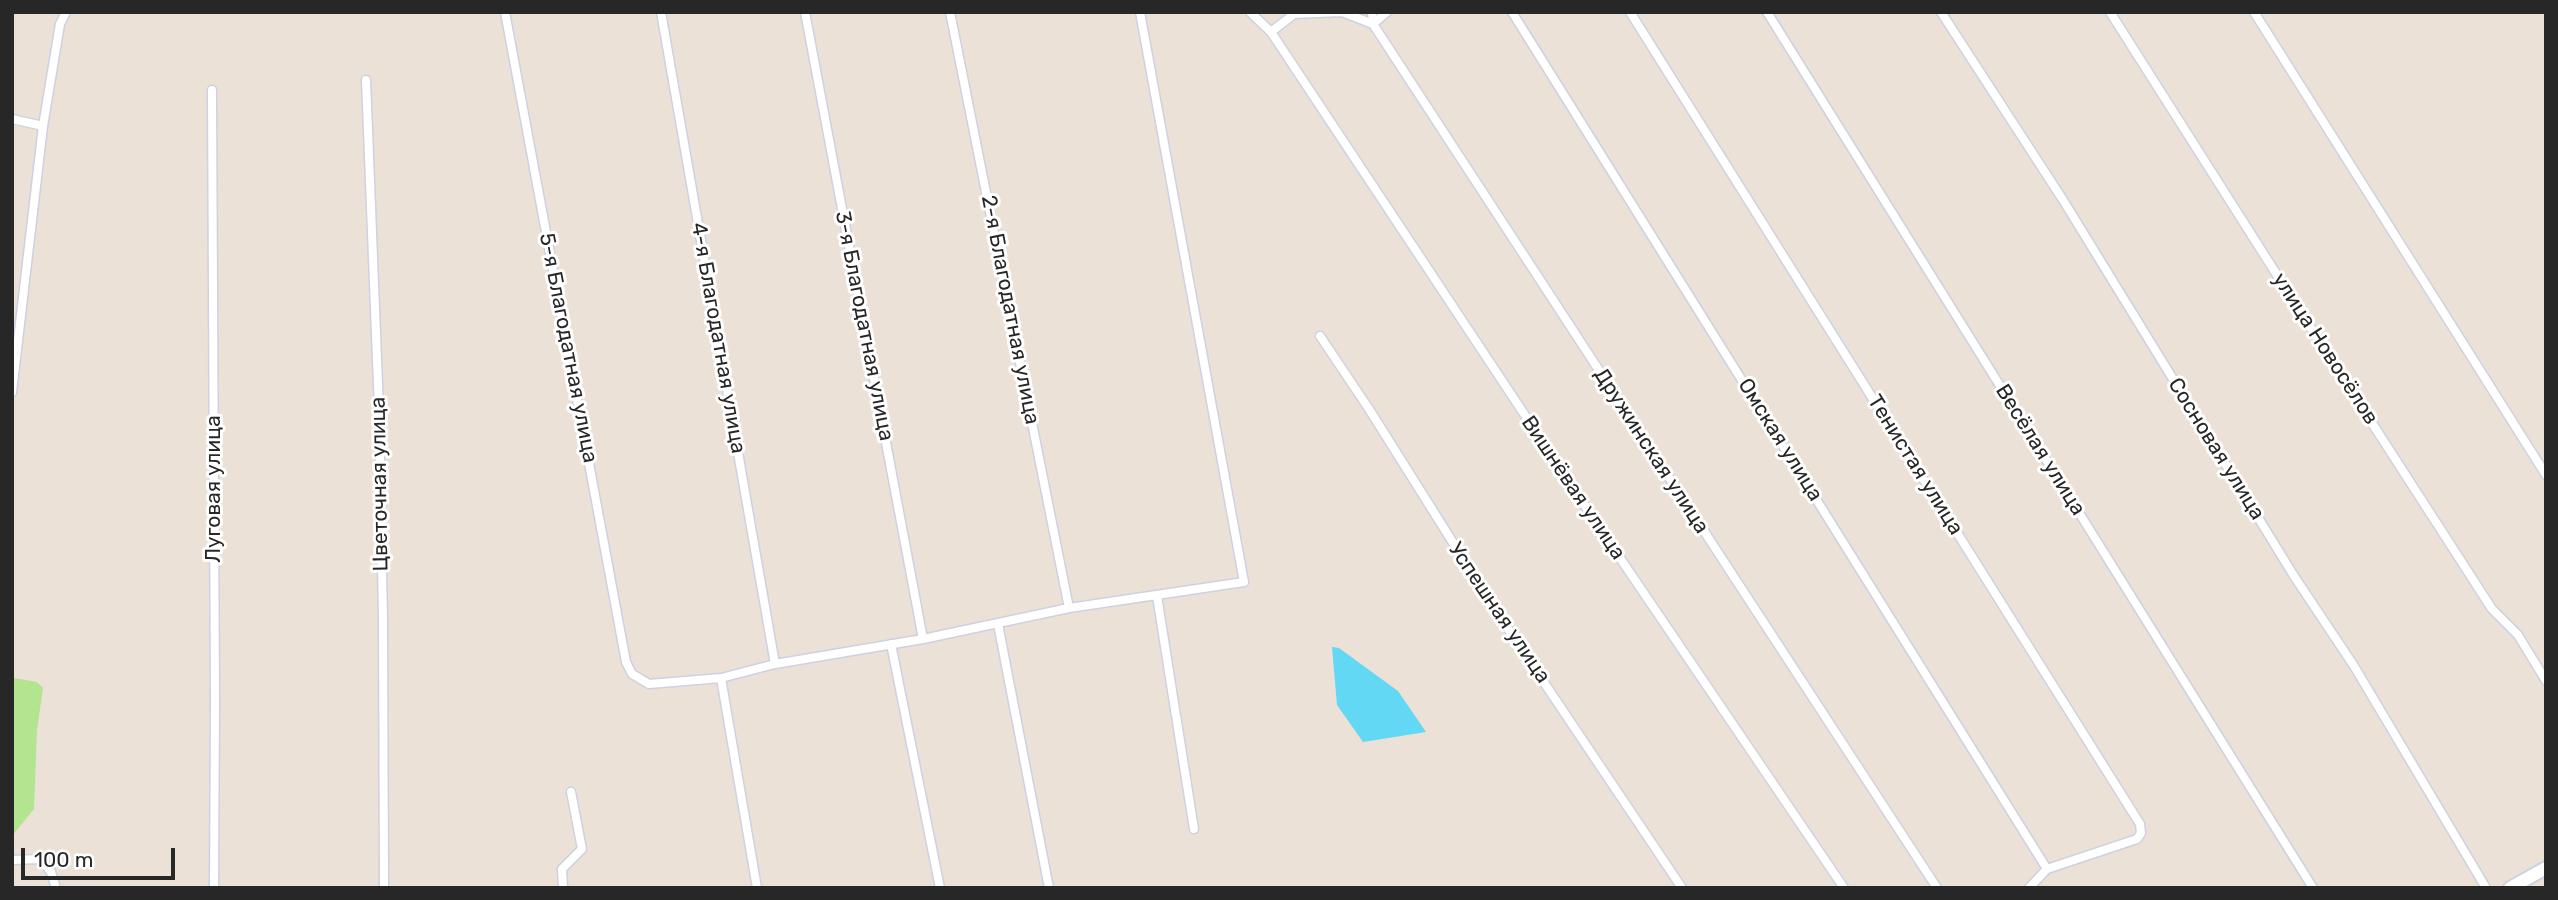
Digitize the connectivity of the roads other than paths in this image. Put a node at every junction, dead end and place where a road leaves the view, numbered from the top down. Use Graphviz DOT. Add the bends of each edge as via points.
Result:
graph roads {
  1 [pos="66,12"];
  2 [pos="505,12"];
  3 [pos="661,12"];
  4 [pos="806,12"];
  5 [pos="950,12"];
  6 [pos="1140,12"];
  7 [pos="1250,12"];
  8 [pos="1372,12"];
  9 [pos="1387,12"];
  10 [pos="1512,12"];
  11 [pos="1630,12"];
  12 [pos="1767,12"];
  13 [pos="1941,12"];
  14 [pos="2110,12"];
  15 [pos="2254,12"];
  16 [pos="1373,24"];
  17 [pos="1271,32"];
  18 [pos="366,80"];
  19 [pos="212,90"];
  20 [pos="12,118"];
  21 [pos="43,126"];
  22 [pos="17,306"];
  23 [pos="1320,336"];
  24 [pos="12,392"];
  25 [pos="2546,475"];
  26 [pos="1157,596"];
  27 [pos="1069,608"];
  28 [pos="998,624"];
  29 [pos="923,639"];
  30 [pos="891,644"];
  31 [pos="775,664"];
  32 [pos="720,678"];
  33 [pos="2546,681"];
  34 [pos="571,792"];
  35 [pos="1194,829"];
  36 [pos="12,860"];
  37 [pos="2546,868"];
  38 [pos="2047,869"];
  39 [pos="56,888"];
  40 [pos="214,888"];
  41 [pos="384,888"];
  42 [pos="564,888"];
  43 [pos="757,888"];
  44 [pos="940,888"];
  45 [pos="1049,888"];
  46 [pos="1682,888"];
  47 [pos="1844,888"];
  48 [pos="1937,888"];
  49 [pos="2029,888"];
  50 [pos="2313,888"];
  51 [pos="2487,888"];
  52 [pos="2510,888"];
  1 -- 21 [label="street" via="60,24"];
  2 -- 32 [label="street, 5-я Благодатная улица" via="626,662 632,674 649,684"];
  3 -- 31 [label="street, 4-я Благодатная улица"];
  4 -- 29 [label="street, 3-я Благодатная улица"];
  5 -- 27 [label="street, 2-я Благодатная улица"];
  6 -- 26 [label="street" via="1244,582"];
  7 -- 17 [label="street, Вишнёвая улица"];
  8 -- 16 [label="street, Дружинская улица"];
  9 -- 16 [label="street"];
  10 -- 38 [label="street, Омская улица"];
  11 -- 38 [label="street, Тенистая улица" via="2140,824 2141,833 2131,842"];
  12 -- 50 [label="street, Весёлая улица"];
  13 -- 51 [label="street, Сосновая улица" via="2354,666"];
  14 -- 33 [label="street, улица Новосёлов" via="2492,608 2518,635"];
  15 -- 25 [label="street"];
  16 -- 17 [label="street" via="1342,12 1294,13"];
  16 -- 48 [label="street, Дружинская улица"];
  17 -- 47 [label="street, Вишнёвая улица"];
  18 -- 41 [label="street, Цветочная улица" via="380,438"];
  19 -- 40 [label="street, Луговая улица"];
  20 -- 21 [label="street"];
  21 -- 22 [label="street"];
  22 -- 24 [label="street"];
  23 -- 46 [label="street, Успешная улица" via="1487,598"];
  26 -- 27 [label="street"];
  26 -- 35 [label="street"];
  27 -- 28 [label="street"];
  28 -- 29 [label="street"];
  28 -- 45 [label="street"];
  29 -- 30 [label="street"];
  30 -- 31 [label="street"];
  30 -- 44 [label="street"];
  31 -- 32 [label="street"];
  32 -- 43 [label="street"];
  34 -- 42 [label="street" via="582,849 562,869"];
  36 -- 39 [label="street" via="40,859"];
  37 -- 52 [label="street"];
  38 -- 49 [label="street"];
}
